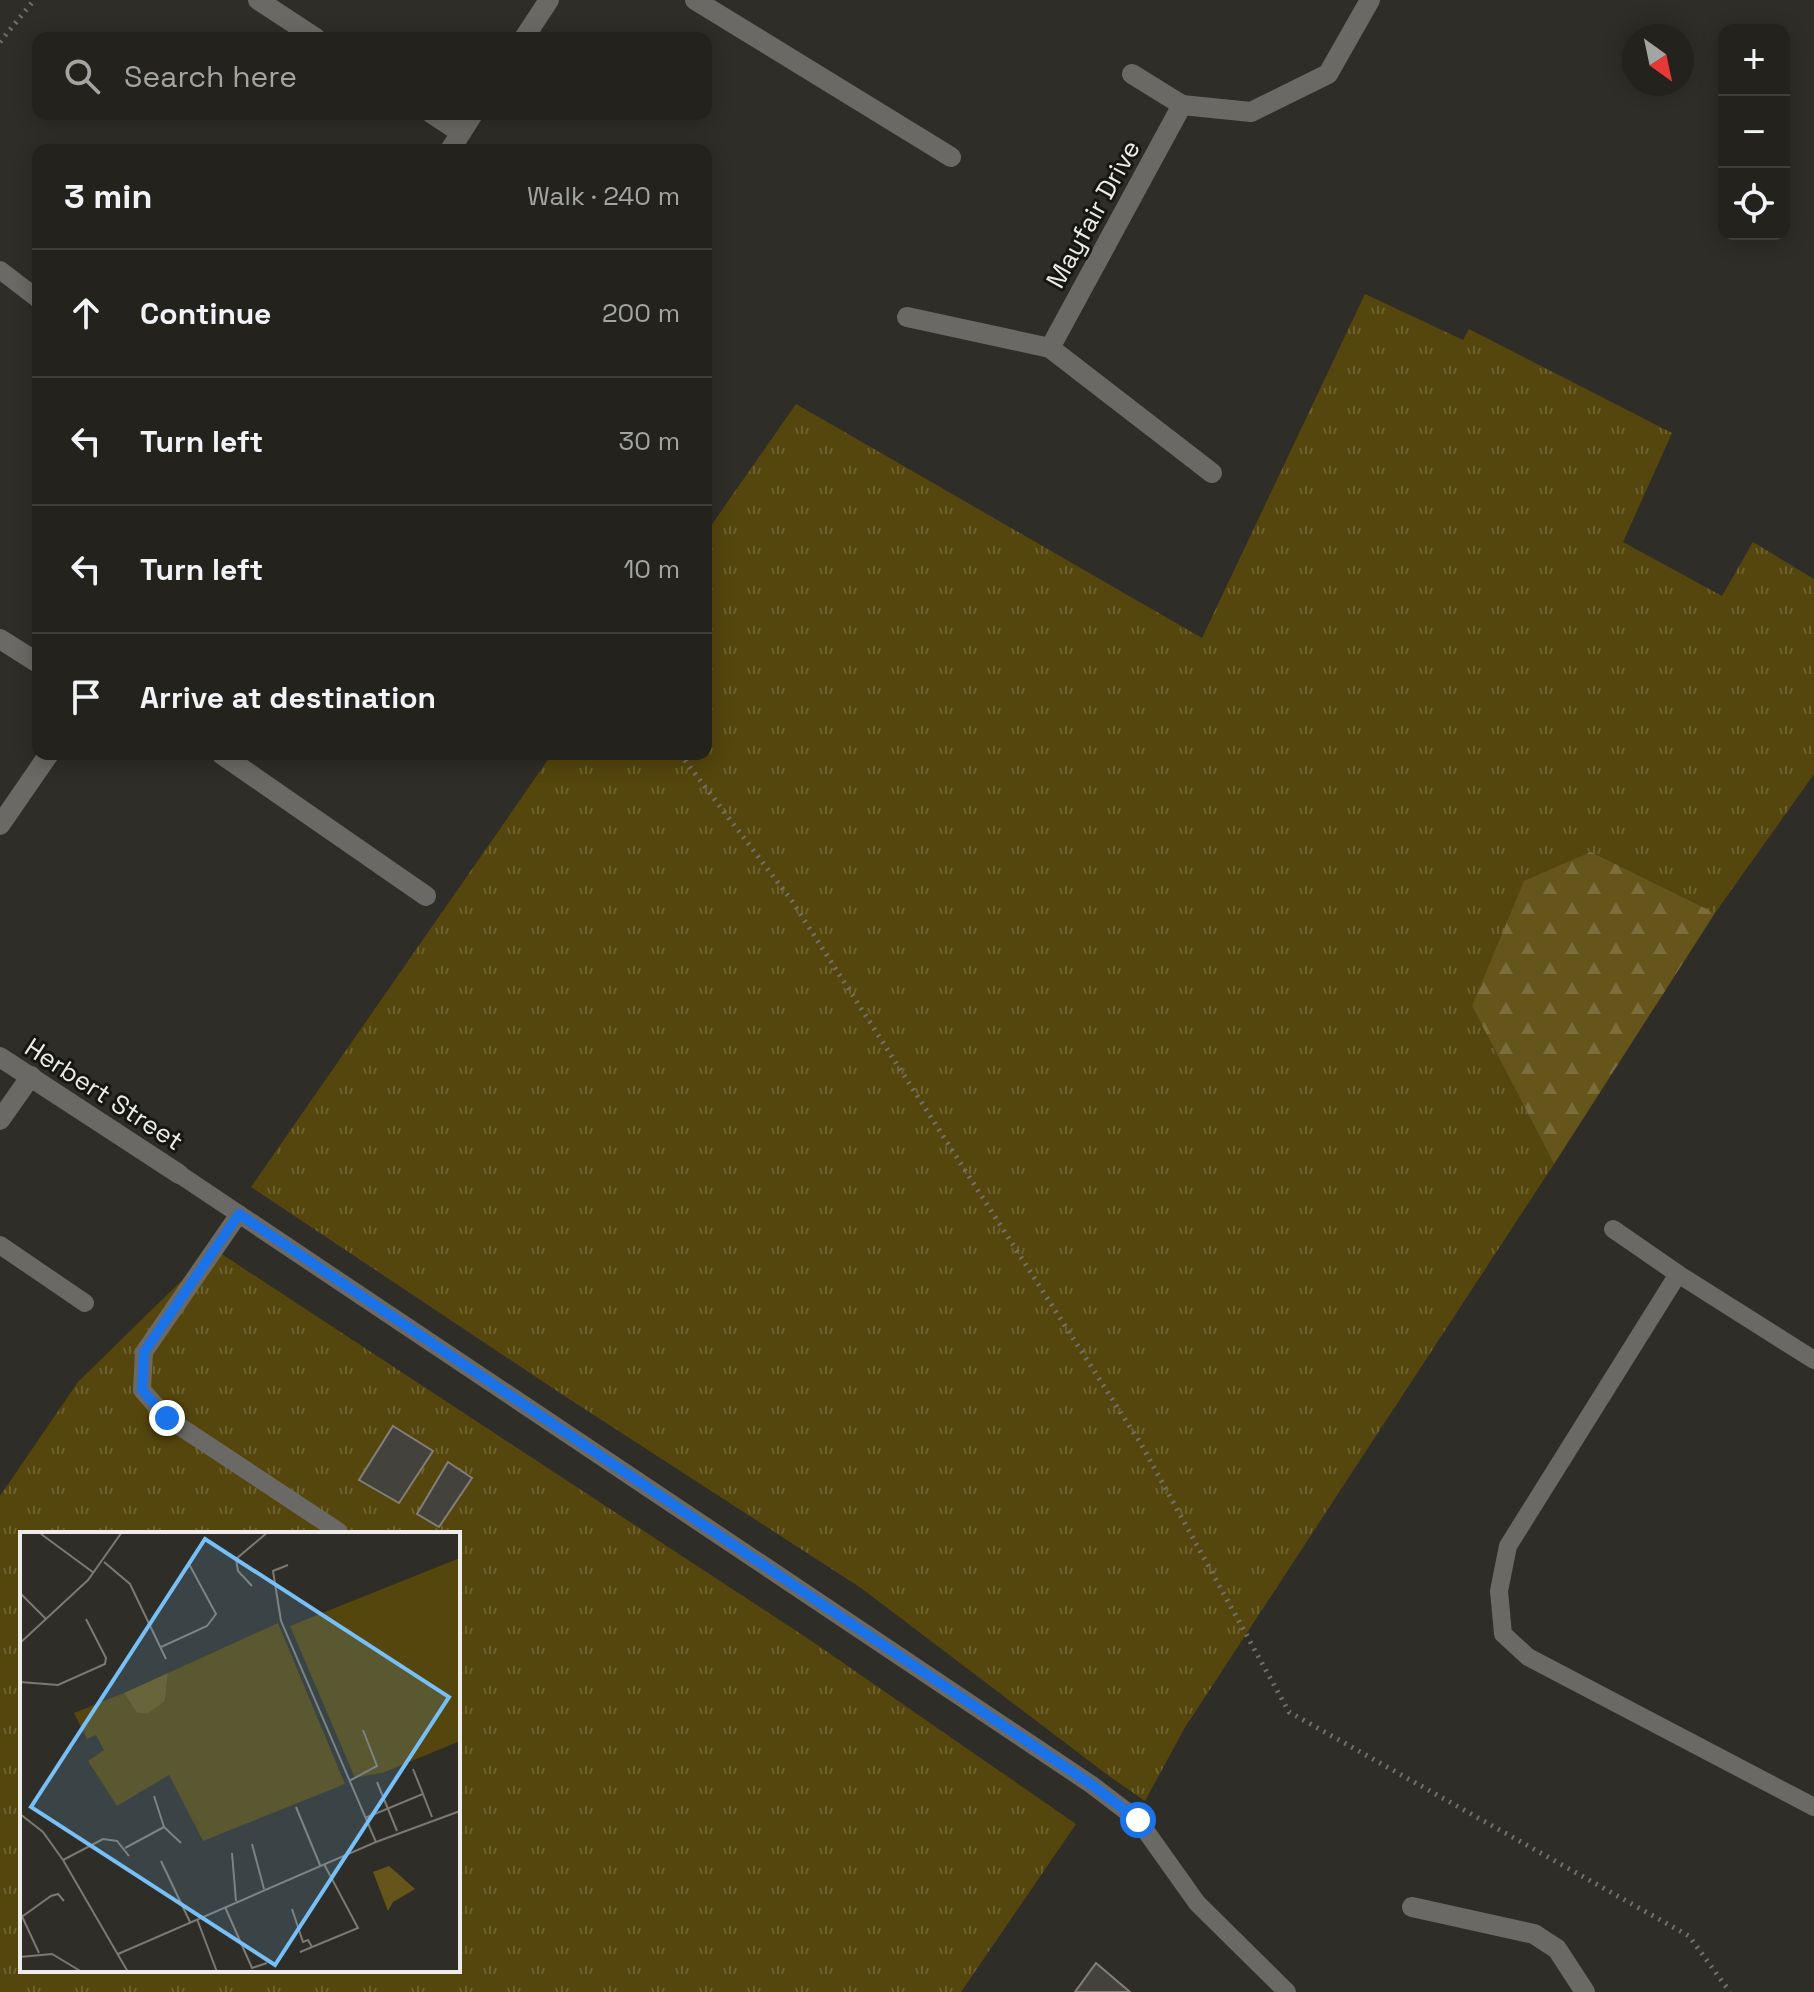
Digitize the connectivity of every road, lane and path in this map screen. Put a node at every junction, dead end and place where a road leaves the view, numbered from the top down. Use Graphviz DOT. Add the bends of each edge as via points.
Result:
graph roads {
  1 [pos="34,0"];
  2 [pos="258,0"];
  3 [pos="549,0"];
  4 [pos="695,0"];
  5 [pos="1370,0"];
  6 [pos="307,32"];
  7 [pos="528,32"];
  8 [pos="0,42"];
  9 [pos="1132,74"];
  10 [pos="1182,105"];
  11 [pos="437,120"];
  12 [pos="469,120"];
  13 [pos="456,142"];
  14 [pos="951,157"];
  15 [pos="0,270"];
  16 [pos="32,294"];
  17 [pos="907,317"];
  18 [pos="1050,348"];
  19 [pos="1212,473"];
  20 [pos="0,639"];
  21 [pos="32,659"];
  22 [pos="45,760"];
  23 [pos="230,760"];
  24 [pos="685,760"];
  25 [pos="0,825"];
  26 [pos="426,896"];
  27 [pos="0,1057"];
  28 [pos="31,1076"];
  29 [pos="0,1120"];
  30 [pos="179,1174"];
  31 [pos="239,1214"];
  32 [pos="1613,1229"];
  33 [pos="0,1245"];
  34 [pos="1678,1274"];
  35 [pos="85,1303"];
  36 [pos="1814,1360"];
  37 [pos="338,1531"];
  38 [pos="1814,1807"];
  39 [pos="1412,1907"];
  40 [pos="1287,1992"];
  41 [pos="1585,1992"];
  42 [pos="1730,1992"];
  1 -- 8 [label="path"];
  2 -- 6 [label="street"];
  3 -- 7 [label="street"];
  4 -- 14 [label="street"];
  5 -- 10 [label="street" via="1328,74 1251,112"];
  9 -- 10 [label="street"];
  10 -- 18 [label="street, Mayfair Drive"];
  11 -- 13 [label="street"];
  12 -- 13 [label="street"];
  15 -- 16 [label="lane"];
  17 -- 18 [label="street"];
  18 -- 19 [label="street"];
  20 -- 21 [label="street"];
  22 -- 25 [label="street"];
  23 -- 26 [label="street"];
  24 -- 42 [label="path" via="792,901 1141,1444 1289,1712 1689,1936"];
  27 -- 28 [label="street, Herbert Street"];
  28 -- 29 [label="street"];
  28 -- 30 [label="street, Herbert Street"];
  30 -- 31 [label="lane"];
  31 -- 37 [label="lane" via="144,1352 142,1390 167,1418"];
  31 -- 40 [label="lane" via="1092,1785 1138,1820 1197,1903"];
  32 -- 34 [label="lane"];
  33 -- 35 [label="lane"];
  34 -- 36 [label="lane"];
  34 -- 38 [label="lane" via="1508,1546 1499,1591 1503,1634 1528,1657"];
  39 -- 41 [label="street" via="1534,1934 1557,1949"];
}
